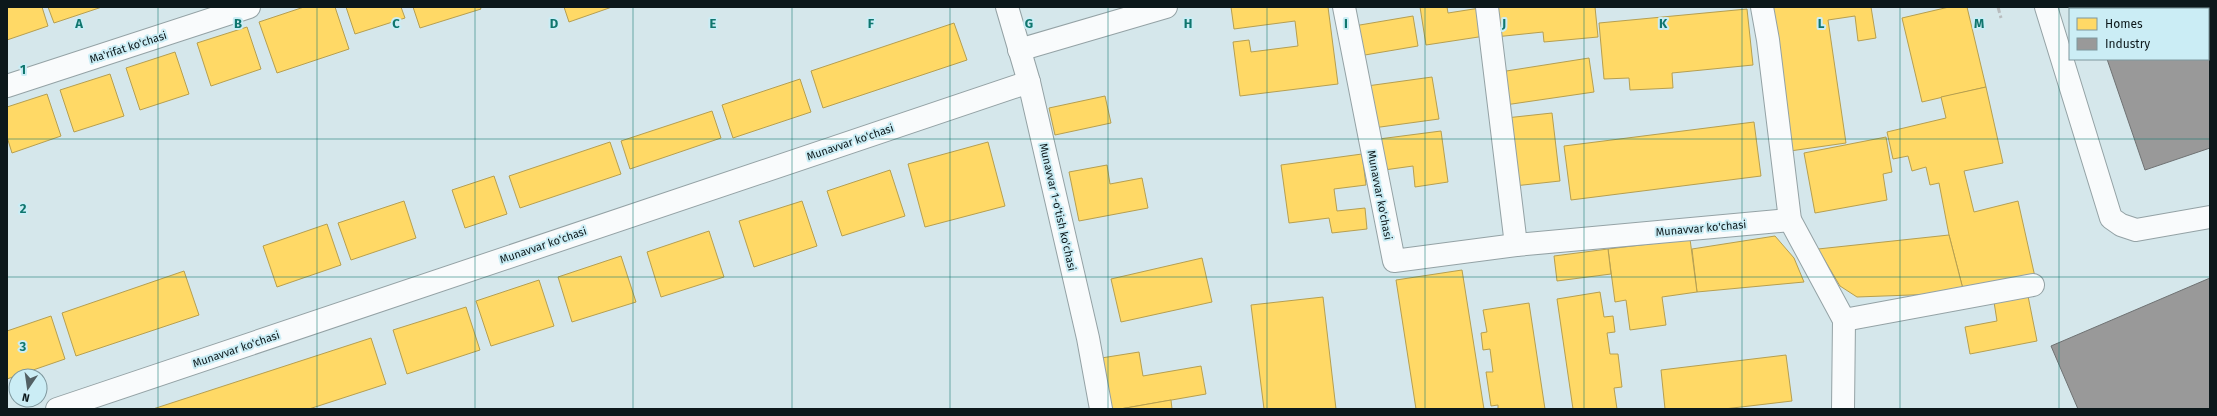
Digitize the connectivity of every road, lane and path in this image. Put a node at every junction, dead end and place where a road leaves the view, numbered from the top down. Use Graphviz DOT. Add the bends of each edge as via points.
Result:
graph roads {
  1 [pos="249,7"];
  2 [pos="1007,7"];
  3 [pos="1166,7"];
  4 [pos="1344,7"];
  5 [pos="1487,7"];
  6 [pos="1762,7"];
  7 [pos="2046,7"];
  8 [pos="1019,50"];
  9 [pos="1029,82"];
  10 [pos="7,86"];
  11 [pos="2210,217"];
  12 [pos="1790,220"];
  13 [pos="1516,245"];
  14 [pos="2034,285"];
  15 [pos="1844,320"];
  16 [pos="58,409"];
  17 [pos="1101,409"];
  18 [pos="1843,409"];
  1 -- 10 [label="street, Ma'rifat ko'chasi"];
  2 -- 8 [label="street, Munavvar 1-o'tish ko'chasi"];
  3 -- 8 [label="street"];
  4 -- 13 [label="street, Munavvar ko'chasi" via="1394,261"];
  5 -- 13 [label="street"];
  6 -- 12 [label="street"];
  7 -- 11 [label="street" via="2111,218 2136,230"];
  8 -- 9 [label="street, Munavvar 1-o'tish ko'chasi"];
  9 -- 16 [label="street, Munavvar ko'chasi"];
  9 -- 17 [label="street, Munavvar 1-o'tish ko'chasi" via="1088,338"];
  12 -- 13 [label="street, Munavvar ko'chasi"];
  12 -- 15 [label="street"];
  14 -- 15 [label="street"];
  15 -- 18 [label="street"];
}
